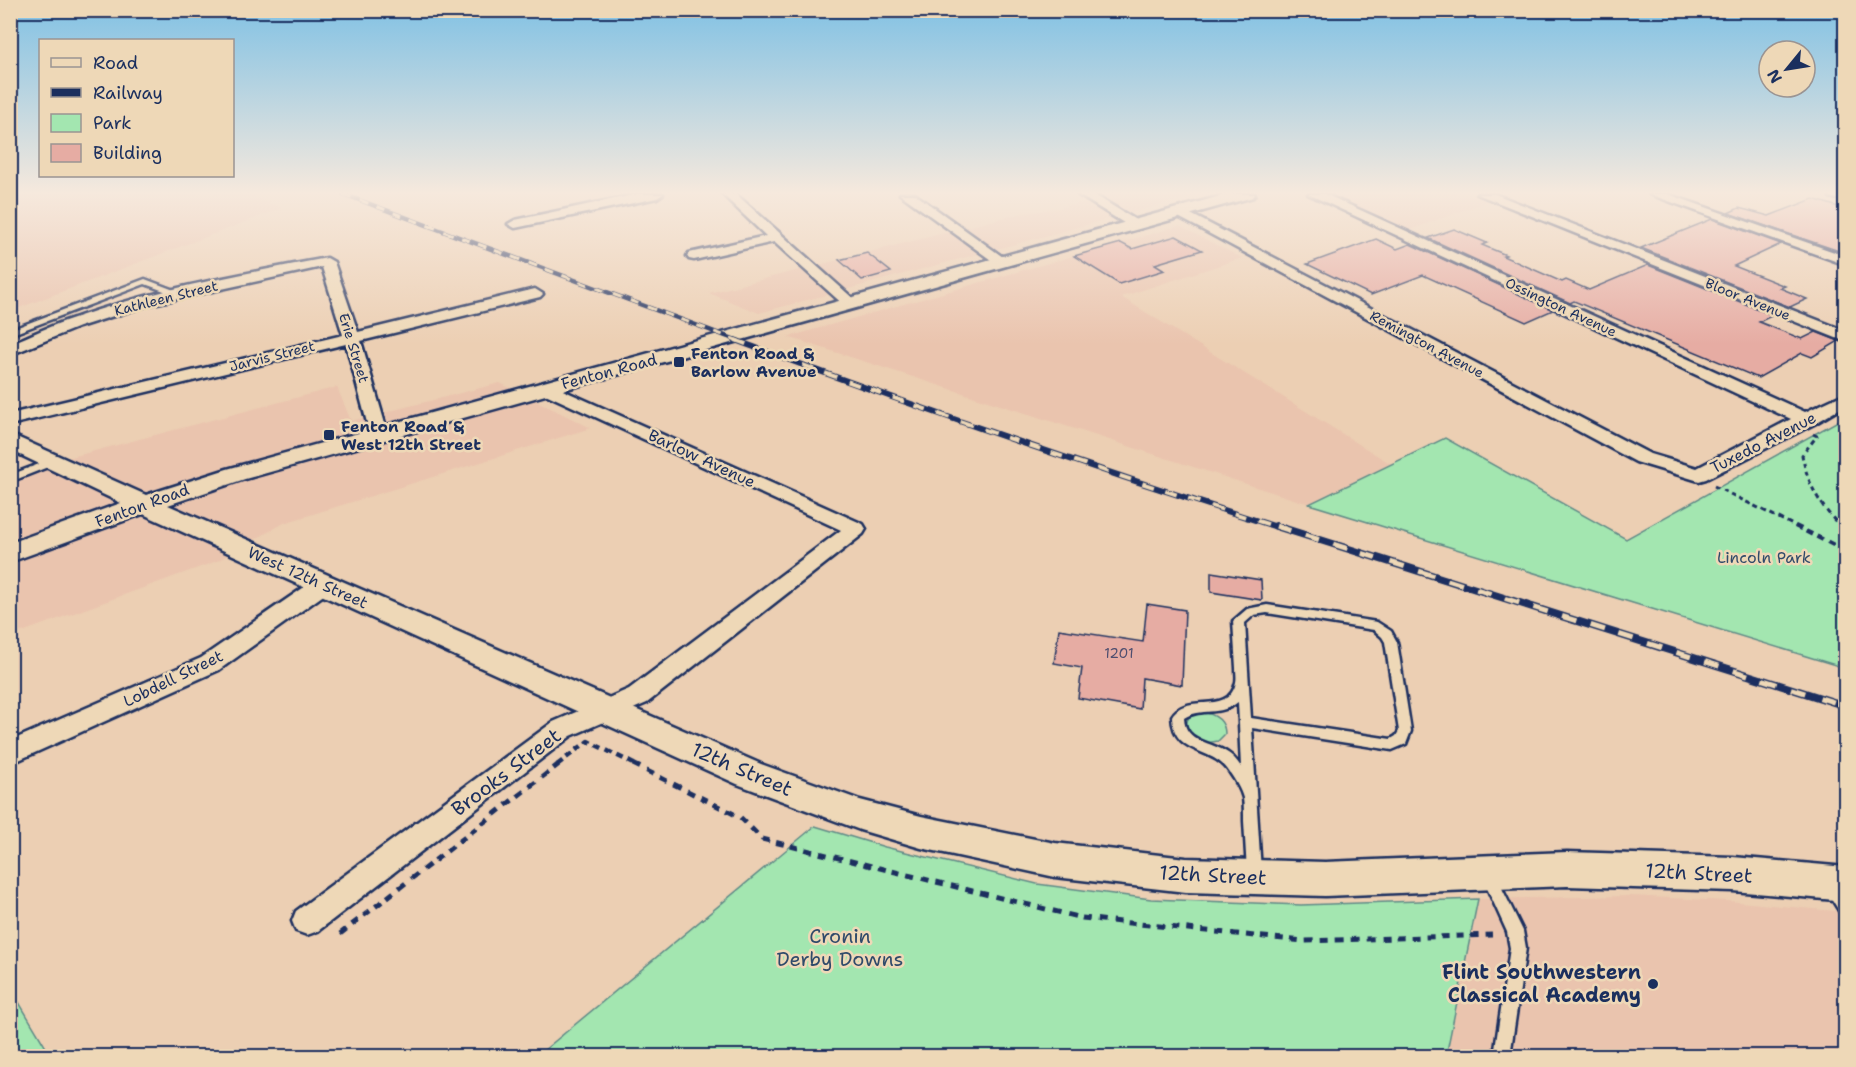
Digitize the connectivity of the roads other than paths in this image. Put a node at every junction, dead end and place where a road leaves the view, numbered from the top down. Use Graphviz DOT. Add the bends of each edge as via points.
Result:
graph roads {
  1 [pos="748,244"];
  2 [pos="781,244"];
  3 [pos="977,244"];
  4 [pos="1069,244"];
  5 [pos="1236,244"];
  6 [pos="1420,244"];
  7 [pos="1608,244"];
  8 [pos="1796,244"];
  9 [pos="694,256"];
  10 [pos="1845,261"];
  11 [pos="327,262"];
  12 [pos="1003,262"];
  13 [pos="178,293"];
  14 [pos="535,294"];
  15 [pos="851,304"];
  16 [pos="10,333"];
  17 [pos="352,337"];
  18 [pos="1845,338"];
  19 [pos="10,350"];
  20 [pos="547,388"];
  21 [pos="1845,398"];
  22 [pos="10,420"];
  23 [pos="1801,423"];
  24 [pos="379,434"];
  25 [pos="10,441"];
  26 [pos="55,461"];
  27 [pos="1678,469"];
  28 [pos="10,478"];
  29 [pos="143,504"];
  30 [pos="856,529"];
  31 [pos="10,553"];
  32 [pos="324,584"];
  33 [pos="1242,683"];
  34 [pos="607,710"];
  35 [pos="1245,722"];
  36 [pos="10,753"];
  37 [pos="1250,797"];
  38 [pos="1486,871"];
  39 [pos="1255,878"];
  40 [pos="1840,892"];
  41 [pos="307,921"];
  42 [pos="1502,1056"];
  1 -- 9 [label="street"];
  2 -- 15 [label="street"];
  3 -- 12 [label="street"];
  4 -- 12 [label="street, Fenton Road"];
  5 -- 27 [label="street, Remington Avenue" via="1643,458"];
  6 -- 23 [label="street, Ossington Avenue"];
  7 -- 18 [label="street, Bloor Avenue"];
  8 -- 10 [label="street"];
  11 -- 13 [label="street, Kathleen Street"];
  11 -- 17 [label="street, Erie Street"];
  12 -- 15 [label="street, Fenton Road"];
  13 -- 16 [label="lane" via="145,281"];
  13 -- 19 [label="street, Kathleen Street" via="81,320"];
  14 -- 17 [label="street, Jarvis Street"];
  15 -- 20 [label="street, Fenton Road"];
  17 -- 22 [label="street, Jarvis Street"];
  17 -- 24 [label="street, Erie Street"];
  20 -- 24 [label="street, Fenton Road"];
  20 -- 30 [label="street, Barlow Avenue"];
  21 -- 23 [label="street, Tuxedo Avenue"];
  23 -- 27 [label="street, Tuxedo Avenue" via="1700,475"];
  24 -- 29 [label="street, Fenton Road"];
  25 -- 26 [label="street, West 12th Street"];
  26 -- 28 [label="lane"];
  26 -- 29 [label="street, West 12th Street"];
  29 -- 31 [label="street, Fenton Road"];
  29 -- 32 [label="street, West 12th Street"];
  30 -- 34 [label="street, Brooks Street" via="638,696"];
  32 -- 34 [label="street, West 12th Street"];
  32 -- 36 [label="street, Lobdell Street" via="210,664"];
  33 -- 35 [label="lane"];
  33 -- 35 [label="lane" via="1239,621 1251,612 1267,609 1377,626 1388,634 1391,642 1405,731 1401,740 1392,745"];
  33 -- 37 [label="lane" via="1232,701 1216,708 1197,706 1184,710 1178,716 1177,726 1182,736 1230,762"];
  34 -- 39 [label="street, 12th Street" via="804,796 921,832 1055,860 1186,875"];
  34 -- 41 [label="street, Brooks Street" via="562,729"];
  35 -- 37 [label="lane"];
  37 -- 39 [label="lane"];
  38 -- 39 [label="street, 12th Street" via="1325,879"];
  38 -- 40 [label="street, 12th Street" via="1648,870"];
  38 -- 42 [label="lane" via="1515,931 1518,948"];
}
